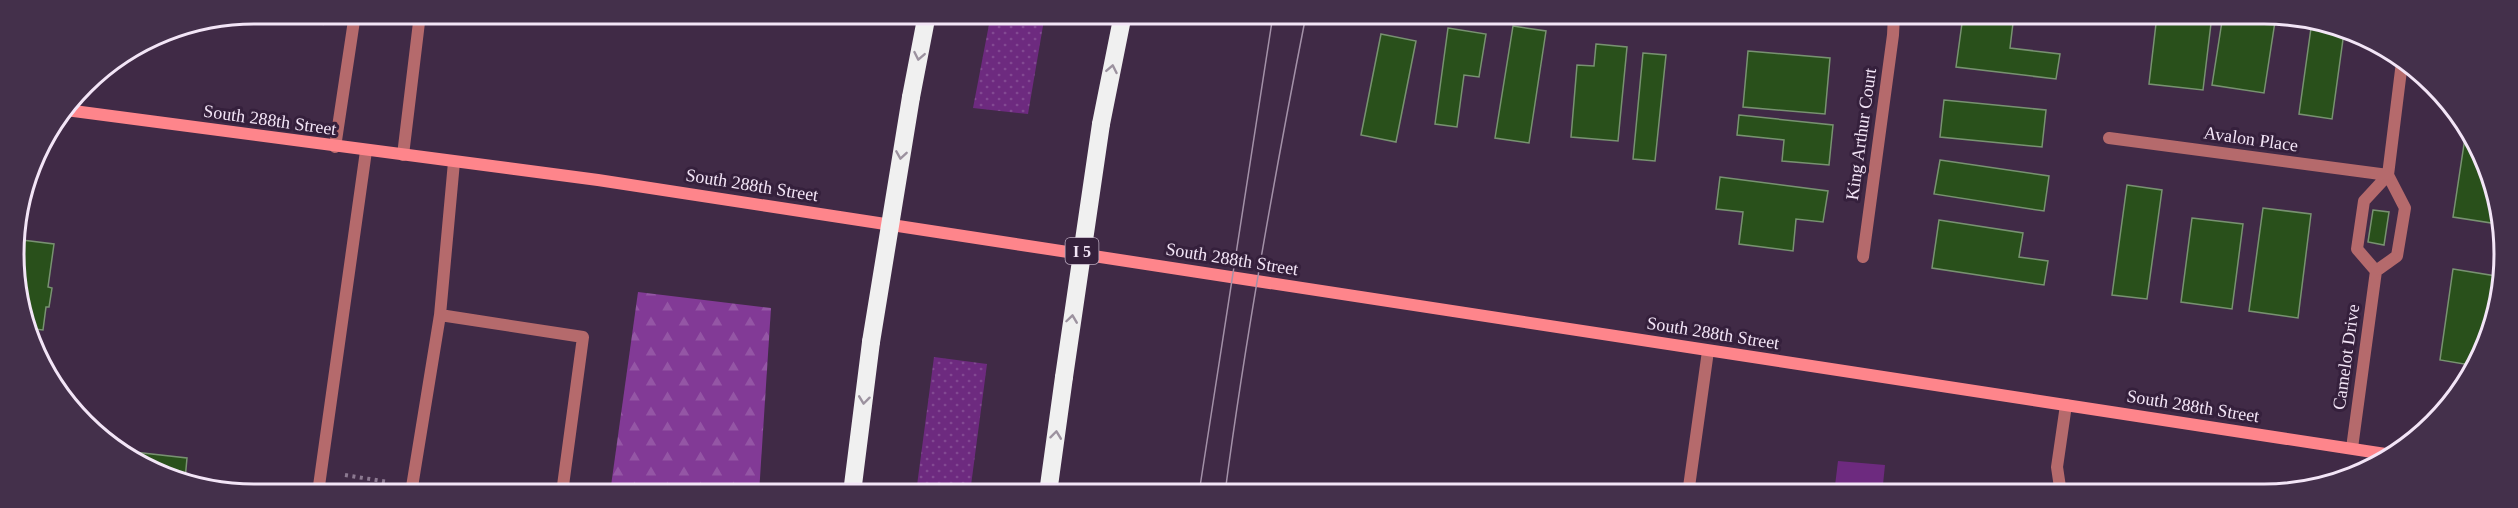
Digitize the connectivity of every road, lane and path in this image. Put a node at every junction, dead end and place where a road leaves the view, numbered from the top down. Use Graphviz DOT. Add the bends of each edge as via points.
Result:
graph roads {
  1 [pos="353,24"];
  2 [pos="419,24"];
  3 [pos="925,24"];
  4 [pos="1121,24"];
  5 [pos="1893,24"];
  6 [pos="2401,70"];
  7 [pos="74,111"];
  8 [pos="2109,138"];
  9 [pos="335,147"];
  10 [pos="366,151"];
  11 [pos="403,155"];
  12 [pos="454,162"];
  13 [pos="2388,176"];
  14 [pos="1863,257"];
  15 [pos="2376,271"];
  16 [pos="440,315"];
  17 [pos="1708,351"];
  18 [pos="2066,405"];
  19 [pos="2352,448"];
  20 [pos="2380,452"];
  21 [pos="321,471"];
  22 [pos="319,484"];
  23 [pos="387,484"];
  24 [pos="413,484"];
  25 [pos="563,484"];
  26 [pos="853,484"];
  27 [pos="1049,484"];
  28 [pos="1689,484"];
  29 [pos="2060,484"];
  1 -- 9 [label="street"];
  2 -- 11 [label="street"];
  3 -- 26 [label="highway, one-way, bridge" via="871,342"];
  27 -- 4 [label="highway, I 5, one-way, bridge" via="1101,124"];
  5 -- 14 [label="street, King Arthur Court"];
  6 -- 13 [label="street"];
  7 -- 9 [label="main road, South 288th Street"];
  8 -- 13 [label="street, Avalon Place"];
  9 -- 10 [label="main road, South 288th Street"];
  10 -- 11 [label="main road, South 288th Street"];
  10 -- 21 [label="street"];
  11 -- 12 [label="main road, South 288th Street"];
  12 -- 16 [label="street"];
  12 -- 17 [label="main road, South 288th Street" via="598,180"];
  13 -- 15 [label="street" via="2405,208 2397,255"];
  13 -- 15 [label="street" via="2364,201 2357,249"];
  15 -- 19 [label="street, Camelot Drive"];
  16 -- 24 [label="street"];
  16 -- 25 [label="street" via="583,337"];
  17 -- 18 [label="main road, South 288th Street"];
  17 -- 28 [label="street"];
  18 -- 19 [label="main road, South 288th Street"];
  18 -- 29 [label="street" via="2057,467"];
  19 -- 20 [label="main road, South 288th Street"];
  21 -- 22 [label="street"];
  21 -- 23 [label="path"];
}
